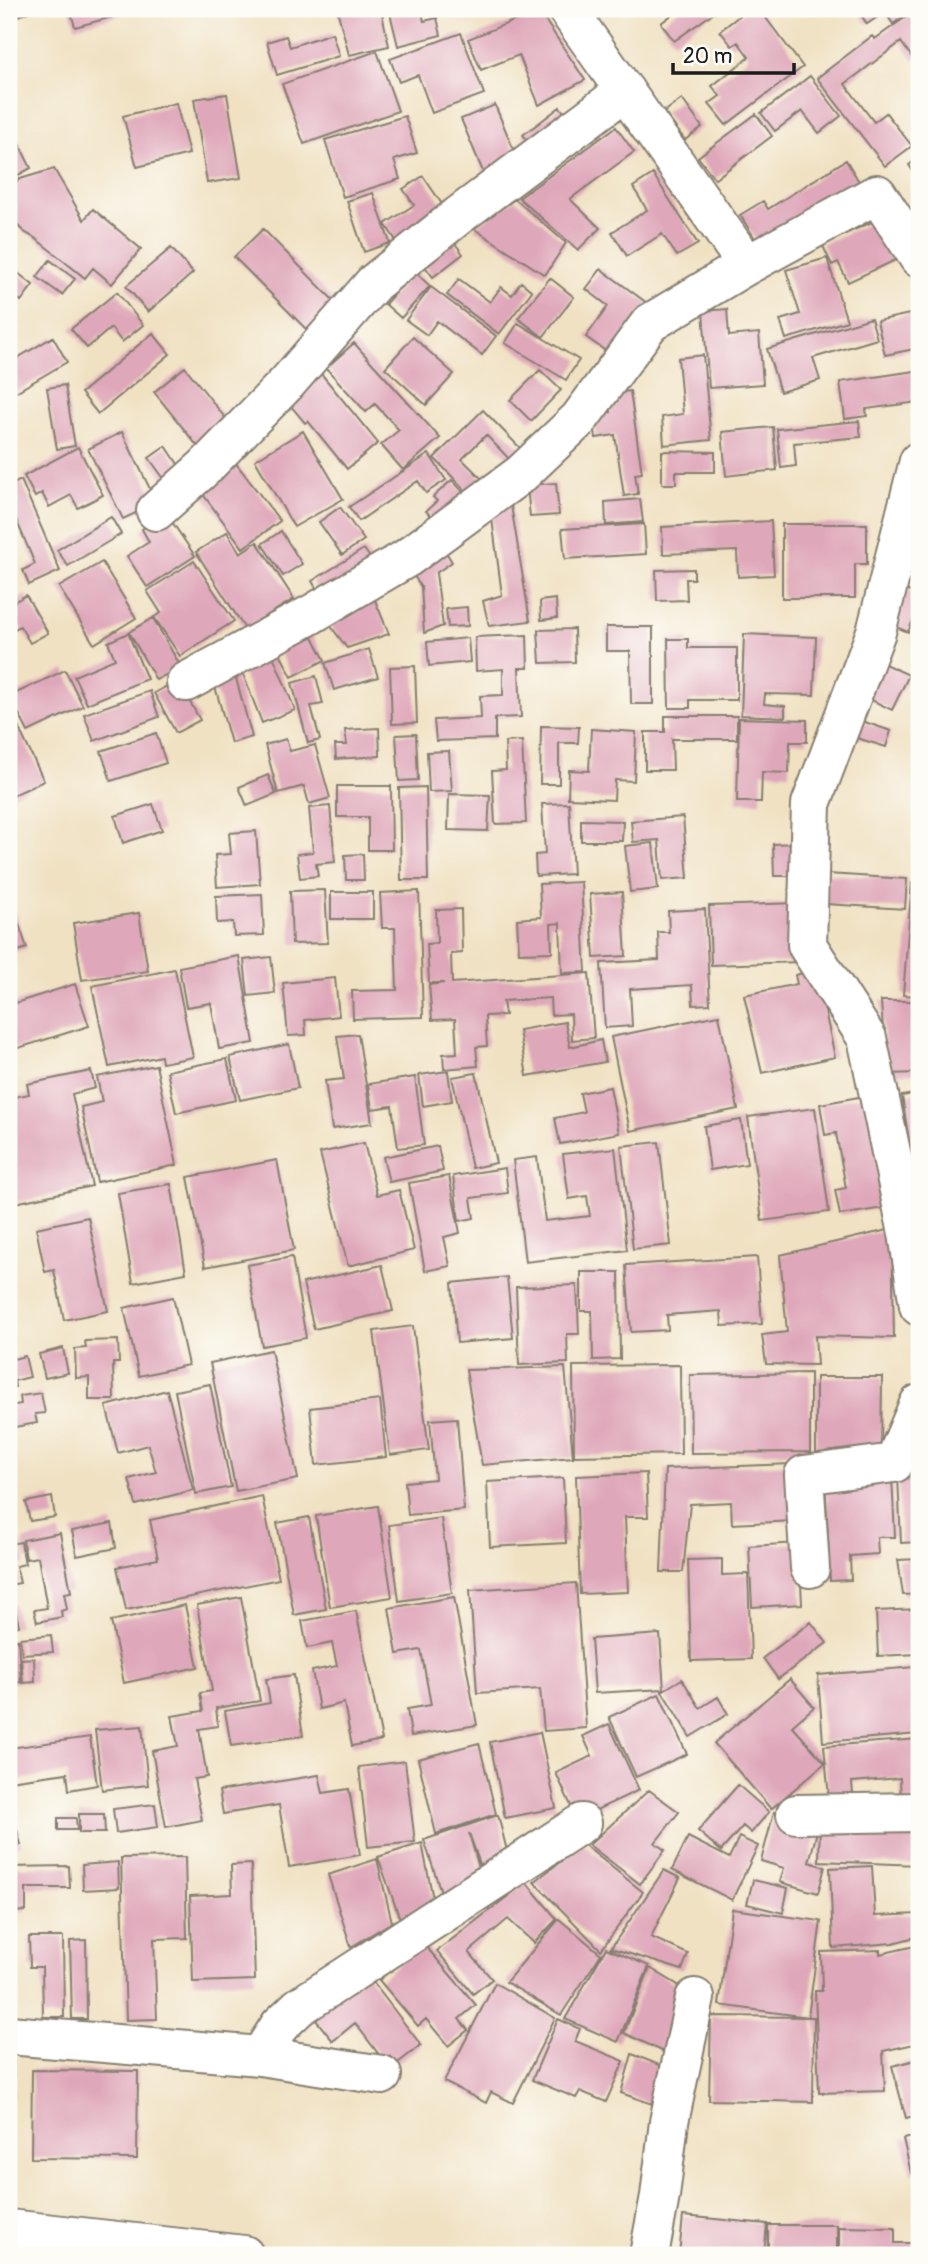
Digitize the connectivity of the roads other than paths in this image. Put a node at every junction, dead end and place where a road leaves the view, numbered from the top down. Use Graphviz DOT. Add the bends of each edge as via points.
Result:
graph roads {
  1 [pos="567,9"];
  2 [pos="625,91"];
  3 [pos="919,258"];
  4 [pos="747,265"];
  5 [pos="919,461"];
  6 [pos="156,511"];
  7 [pos="186,682"];
  8 [pos="919,1306"];
  9 [pos="919,1404"];
  10 [pos="810,1568"];
  11 [pos="919,1812"];
  12 [pos="796,1814"];
  13 [pos="582,1823"];
  14 [pos="695,1998"];
  15 [pos="9,2035"];
  16 [pos="260,2056"];
  17 [pos="382,2075"];
  18 [pos="9,2229"];
  19 [pos="244,2255"];
  20 [pos="649,2255"];
  1 -- 2 [label="street"];
  2 -- 4 [label="street"];
  2 -- 6 [label="street" via="374,283 287,383"];
  3 -- 4 [label="street" via="877,194"];
  4 -- 7 [label="street" via="650,323 579,419 521,474 468,514 407,558"];
  5 -- 8 [label="street" via="876,632 811,804 807,945 867,1038"];
  9 -- 10 [label="street" via="894,1463 804,1475"];
  11 -- 12 [label="street"];
  13 -- 16 [label="street" via="299,2007 280,2025"];
  14 -- 20 [label="street" via="669,2122"];
  15 -- 16 [label="street"];
  16 -- 17 [label="street"];
  18 -- 19 [label="street"];
}
